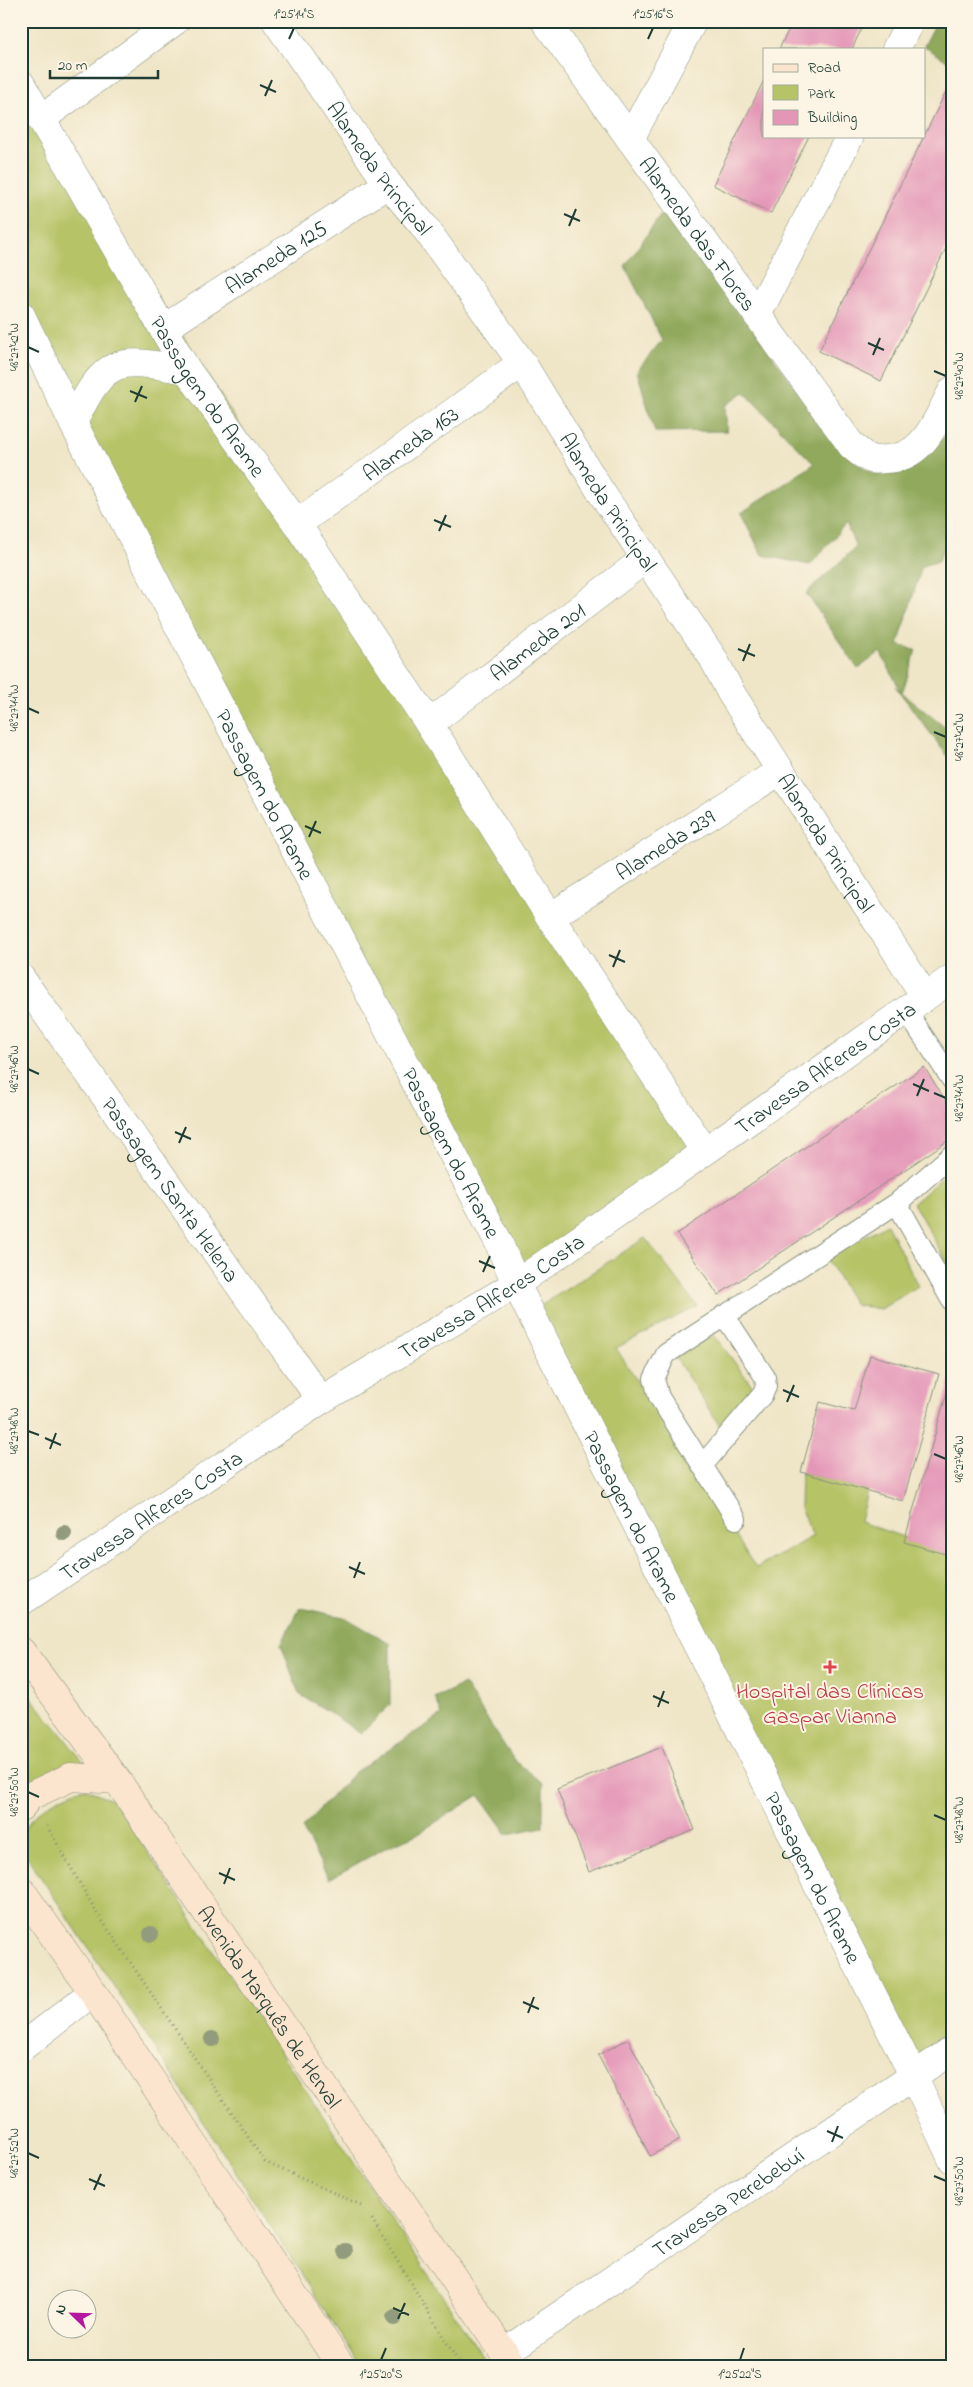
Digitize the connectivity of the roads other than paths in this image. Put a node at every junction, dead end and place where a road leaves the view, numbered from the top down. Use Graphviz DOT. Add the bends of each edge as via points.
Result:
graph roads {
  1 [pos="176,21"];
  2 [pos="276,21"];
  3 [pos="545,21"];
  4 [pos="693,21"];
  5 [pos="910,21"];
  6 [pos="896,48"];
  7 [pos="21,84"];
  8 [pos="41,119"];
  9 [pos="849,138"];
  10 [pos="630,139"];
  11 [pos="388,184"];
  12 [pos="21,315"];
  13 [pos="757,315"];
  14 [pos="163,329"];
  15 [pos="522,363"];
  16 [pos="187,370"];
  17 [pos="952,391"];
  18 [pos="73,422"];
  19 [pos="297,524"];
  20 [pos="645,559"];
  21 [pos="429,724"];
  22 [pos="780,771"];
  23 [pos="550,917"];
  24 [pos="21,978"];
  25 [pos="952,978"];
  26 [pos="914,1002"];
  27 [pos="952,1080"];
  28 [pos="704,1150"];
  29 [pos="952,1155"];
  30 [pos="897,1203"];
  31 [pos="516,1284"];
  32 [pos="952,1301"];
  33 [pos="724,1315"];
  34 [pos="322,1400"];
  35 [pos="702,1466"];
  36 [pos="736,1519"];
  37 [pos="21,1602"];
  38 [pos="21,1651"];
  39 [pos="118,1780"];
  40 [pos="25,1802"];
  41 [pos="21,1890"];
  42 [pos="93,1992"];
  43 [pos="21,2048"];
  44 [pos="952,2050"];
  45 [pos="913,2075"];
  46 [pos="952,2158"];
  47 [pos="508,2359"];
  48 [pos="341,2366"];
  1 -- 8 [label="street"];
  2 -- 11 [label="street, Alameda Principal"];
  3 -- 10 [label="street, Alameda das Flores"];
  4 -- 10 [label="street"];
  5 -- 6 [label="street"];
  7 -- 8 [label="street, Passagem do Arame"];
  8 -- 14 [label="street, Passagem do Arame"];
  9 -- 13 [label="street"];
  10 -- 13 [label="street, Alameda das Flores"];
  11 -- 14 [label="street, Alameda 125"];
  11 -- 15 [label="street, Alameda Principal" via="423,226"];
  12 -- 18 [label="street, Passagem do Arame"];
  13 -- 17 [label="street, Alameda das Flores" via="852,446 871,459 906,456 919,447"];
  14 -- 16 [label="street, Passagem do Arame"];
  15 -- 19 [label="street, Alameda 163"];
  15 -- 20 [label="street, Alameda Principal"];
  16 -- 18 [label="street" via="128,362 111,368 96,381"];
  16 -- 19 [label="street, Passagem do Arame"];
  18 -- 31 [label="street, Passagem do Arame" via="498,1241"];
  19 -- 21 [label="street, Passagem do Arame"];
  20 -- 21 [label="street, Alameda 201"];
  20 -- 22 [label="street, Alameda Principal" via="713,658"];
  21 -- 23 [label="street, Passagem do Arame"];
  22 -- 23 [label="street, Alameda 239"];
  22 -- 26 [label="street, Alameda Principal"];
  23 -- 28 [label="street, Passagem do Arame"];
  24 -- 34 [label="street, Passagem Santa Helena"];
  25 -- 26 [label="street, Travessa Alferes Costa"];
  26 -- 27 [label="lane"];
  26 -- 28 [label="street, Travessa Alferes Costa"];
  28 -- 31 [label="street, Travessa Alferes Costa"];
  29 -- 30 [label="lane"];
  30 -- 32 [label="lane"];
  30 -- 33 [label="lane"];
  31 -- 34 [label="street, Travessa Alferes Costa"];
  31 -- 45 [label="street, Passagem do Arame"];
  33 -- 35 [label="lane" via="765,1377 766,1386 764,1394"];
  33 -- 35 [label="lane" via="666,1354 654,1378 659,1397"];
  34 -- 37 [label="street, Travessa Alferes Costa"];
  35 -- 36 [label="lane"];
  38 -- 39 [label="main road, Avenida Marquês de Herval"];
  39 -- 40 [label="main road" via="71,1777"];
  39 -- 47 [label="main road, Avenida Marquês de Herval"];
  41 -- 42 [label="main road"];
  42 -- 43 [label="street"];
  42 -- 48 [label="main road"];
  44 -- 45 [label="street, Travessa Perebebuí"];
  45 -- 46 [label="street, Passagem do Arame"];
  45 -- 47 [label="street, Travessa Perebebuí"];
}
